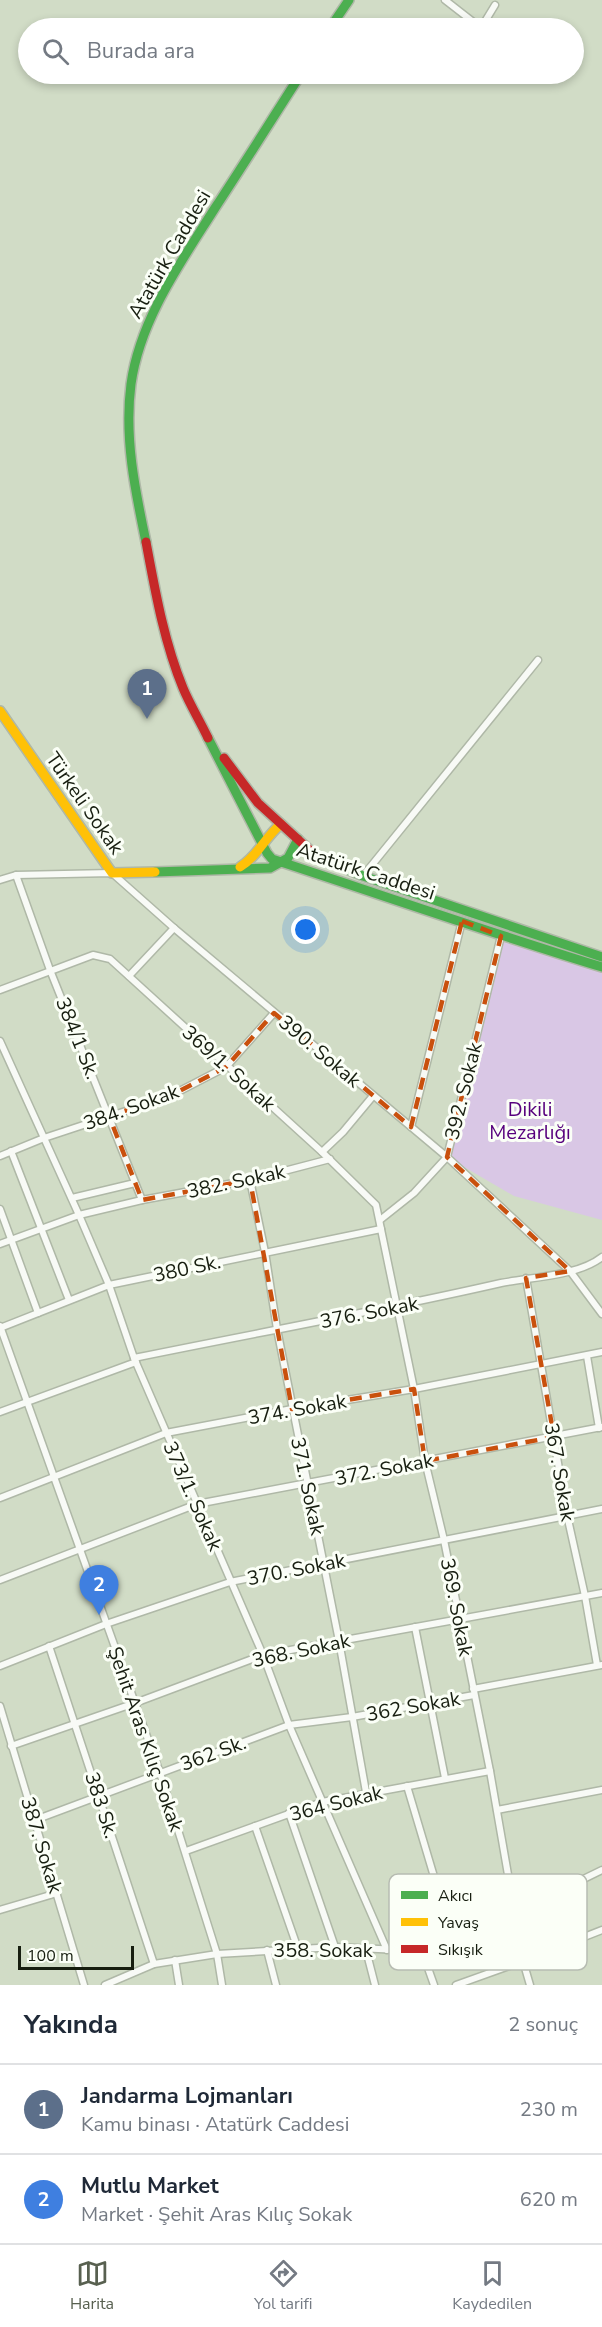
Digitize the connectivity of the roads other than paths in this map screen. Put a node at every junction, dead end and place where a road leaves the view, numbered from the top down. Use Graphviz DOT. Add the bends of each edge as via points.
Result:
graph roads {
  1 [pos="349,0"];
  2 [pos="445,0"];
  3 [pos="495,5"];
  4 [pos="337,18"];
  5 [pos="468,18"];
  6 [pos="487,18"];
  7 [pos="295,84"];
  8 [pos="538,660"];
  9 [pos="0,711"];
  10 [pos="197,715"];
  11 [pos="281,824"];
  12 [pos="298,839"];
  13 [pos="262,845"];
  14 [pos="284,864"];
  15 [pos="235,869"];
  16 [pos="112,873"];
  17 [pos="16,876"];
  18 [pos="363,876"];
  19 [pos="0,880"];
  20 [pos="462,921"];
  21 [pos="174,928"];
  22 [pos="501,936"];
  23 [pos="602,957"];
  24 [pos="602,967"];
  25 [pos="50,970"];
  26 [pos="129,976"];
  27 [pos="0,990"];
  28 [pos="274,1012"];
  29 [pos="0,1041"];
  30 [pos="226,1067"];
  31 [pos="373,1096"];
  32 [pos="109,1116"];
  33 [pos="411,1126"];
  34 [pos="44,1138"];
  35 [pos="11,1151"];
  36 [pos="322,1152"];
  37 [pos="0,1156"];
  38 [pos="447,1157"];
  39 [pos="330,1159"];
  40 [pos="250,1180"];
  41 [pos="135,1183"];
  42 [pos="72,1198"];
  43 [pos="142,1200"];
  44 [pos="0,1209"];
  45 [pos="80,1215"];
  46 [pos="380,1220"];
  47 [pos="42,1227"];
  48 [pos="381,1228"];
  49 [pos="12,1239"];
  50 [pos="0,1244"];
  51 [pos="265,1252"];
  52 [pos="602,1257"];
  53 [pos="570,1271"];
  54 [pos="526,1278"];
  55 [pos="109,1285"];
  56 [pos="69,1300"];
  57 [pos="398,1306"];
  58 [pos="38,1313"];
  59 [pos="602,1314"];
  60 [pos="0,1327"];
  61 [pos="277,1329"];
  62 [pos="602,1352"];
  63 [pos="587,1356"];
  64 [pos="135,1360"];
  65 [pos="542,1365"];
  66 [pos="414,1389"];
  67 [pos="26,1402"];
  68 [pos="292,1409"];
  69 [pos="0,1412"];
  70 [pos="601,1428"];
  71 [pos="166,1433"];
  72 [pos="554,1437"];
  73 [pos="425,1461"];
  74 [pos="54,1476"];
  75 [pos="308,1483"];
  76 [pos="0,1498"];
  77 [pos="197,1504"];
  78 [pos="602,1509"];
  79 [pos="567,1515"];
  80 [pos="444,1540"];
  81 [pos="79,1550"];
  82 [pos="324,1563"];
  83 [pos="0,1580"];
  84 [pos="231,1582"];
  85 [pos="602,1593"];
  86 [pos="585,1596"];
  87 [pos="459,1617"];
  88 [pos="106,1624"];
  89 [pos="416,1627"];
  90 [pos="339,1641"];
  91 [pos="49,1646"];
  92 [pos="263,1655"];
  93 [pos="599,1665"];
  94 [pos="0,1666"];
  95 [pos="474,1692"];
  96 [pos="135,1703"];
  97 [pos="429,1703"];
  98 [pos="0,1706"];
  99 [pos="352,1717"];
  100 [pos="76,1723"];
  101 [pos="290,1725"];
  102 [pos="11,1746"];
  103 [pos="490,1771"];
  104 [pos="159,1773"];
  105 [pos="445,1778"];
  106 [pos="406,1786"];
  107 [pos="602,1790"];
  108 [pos="366,1792"];
  109 [pos="99,1797"];
  110 [pos="322,1802"];
  111 [pos="497,1810"];
  112 [pos="290,1813"];
  113 [pos="35,1820"];
  114 [pos="255,1826"];
  115 [pos="186,1851"];
  116 [pos="602,1870"];
  117 [pos="433,1874"];
  118 [pos="508,1874"];
  119 [pos="587,1877"];
  120 [pos="57,1893"];
  121 [pos="0,1910"];
  122 [pos="602,1930"];
  123 [pos="587,1936"];
  124 [pos="335,1947"];
  125 [pos="298,1949"];
  126 [pos="267,1950"];
  127 [pos="366,1950"];
  128 [pos="387,1950"];
  129 [pos="218,1954"];
  130 [pos="175,1960"];
  131 [pos="154,1964"];
  132 [pos="429,1970"];
  133 [pos="498,1970"];
  134 [pos="526,1970"];
  135 [pos="84,1985"];
  136 [pos="105,1985"];
  137 [pos="179,1985"];
  138 [pos="222,1985"];
  139 [pos="276,1985"];
  140 [pos="375,1985"];
  141 [pos="434,1985"];
  142 [pos="456,1985"];
  143 [pos="530,1985"];
  1 -- 4 [label="main road"];
  2 -- 5 [label="street"];
  3 -- 6 [label="street"];
  7 -- 10 [label="main road, Atatürk Caddesi" via="164,291 145,332 131,385 129,443 151,567 173,660"];
  8 -- 18 [label="street"];
  9 -- 16 [label="main road, Türkeli Sokak"];
  10 -- 11 [label="main road, Atatürk Caddesi" via="220,754 258,803"];
  10 -- 13 [label="main road, Atatürk Caddesi"];
  11 -- 12 [label="main road, Atatürk Caddesi"];
  11 -- 13 [label="main road"];
  12 -- 14 [label="main road"];
  12 -- 18 [label="main road, Atatürk Caddesi" via="315,855"];
  13 -- 14 [label="main road, Atatürk Caddesi" via="272,859"];
  13 -- 15 [label="main road" via="256,858"];
  14 -- 15 [label="main road, Türkeli Sokak"];
  14 -- 20 [label="main road, Atatürk Caddesi"];
  15 -- 16 [label="main road, Türkeli Sokak"];
  16 -- 17 [label="street"];
  16 -- 21 [label="street, 390. Sokak"];
  17 -- 19 [label="street"];
  17 -- 25 [label="street, 384/1 Sk."];
  18 -- 23 [label="main road, Atatürk Caddesi"];
  20 -- 22 [label="main road, Atatürk Caddesi"];
  20 -- 33 [label="street"];
  21 -- 26 [label="street"];
  21 -- 28 [label="street, 390. Sokak"];
  22 -- 24 [label="main road, Atatürk Caddesi"];
  22 -- 38 [label="street, 392. Sokak"];
  25 -- 26 [label="street, 369/1. Sokak" via="93,955 110,959"];
  25 -- 27 [label="street, 369/1. Sokak"];
  25 -- 32 [label="street, 384/1 Sk."];
  26 -- 30 [label="street, 369/1. Sokak"];
  28 -- 30 [label="street, 384. Sokak"];
  28 -- 31 [label="street, 390. Sokak"];
  29 -- 34 [label="street, 373/1. Sokak"];
  30 -- 32 [label="street, 384. Sokak" via="168,1097"];
  30 -- 36 [label="street, 369/1. Sokak"];
  31 -- 33 [label="street, 390. Sokak"];
  31 -- 36 [label="street"];
  32 -- 34 [label="street, 384. Sokak"];
  32 -- 41 [label="street, 384/1 Sk."];
  33 -- 38 [label="street, 390. Sokak"];
  34 -- 35 [label="street, 384. Sokak"];
  34 -- 42 [label="street, 373/1. Sokak"];
  35 -- 37 [label="street, 384. Sokak"];
  35 -- 47 [label="street"];
  36 -- 39 [label="street, 369/1. Sokak"];
  38 -- 46 [label="street, 392. Sokak" via="414,1193"];
  38 -- 53 [label="street, 390. Sokak"];
  39 -- 40 [label="street, 382. Sokak"];
  39 -- 46 [label="street, 369/1. Sokak" via="373,1201"];
  40 -- 43 [label="street, 382. Sokak"];
  40 -- 51 [label="street, 371. Sokak"];
  41 -- 42 [label="street"];
  41 -- 43 [label="street, 384/1 Sk."];
  42 -- 45 [label="street, 373/1. Sokak"];
  43 -- 45 [label="street, 382. Sokak"];
  44 -- 49 [label="street"];
  45 -- 47 [label="street, 382. Sokak"];
  45 -- 55 [label="street, 373/1. Sokak"];
  46 -- 48 [label="street, 369/1. Sokak"];
  47 -- 49 [label="street, 382. Sokak"];
  47 -- 56 [label="street"];
  48 -- 51 [label="street, 380 Sk."];
  48 -- 57 [label="street, 369. Sokak"];
  49 -- 50 [label="street, 382. Sokak"];
  49 -- 58 [label="street"];
  51 -- 55 [label="street, 380 Sk."];
  51 -- 61 [label="street, 371. Sokak"];
  52 -- 53 [label="street, 376. Sokak"];
  53 -- 54 [label="street, 376. Sokak"];
  53 -- 59 [label="street, 390. Sokak"];
  54 -- 57 [label="street, 376. Sokak"];
  54 -- 65 [label="street, 367. Sokak"];
  55 -- 56 [label="street, 380 Sk."];
  55 -- 64 [label="street, 373/1. Sokak"];
  56 -- 58 [label="street, 380 Sk."];
  57 -- 61 [label="street, 376. Sokak"];
  57 -- 66 [label="street, 369. Sokak"];
  58 -- 60 [label="street, 380 Sk."];
  60 -- 67 [label="street, Şehit Aras Kılıç Sokak"];
  61 -- 64 [label="street, 376. Sokak"];
  61 -- 68 [label="street, 371. Sokak"];
  62 -- 63 [label="street, 374. Sokak"];
  63 -- 65 [label="street, 374. Sokak"];
  63 -- 70 [label="street"];
  64 -- 67 [label="street, 376. Sokak"];
  64 -- 71 [label="street, 373/1. Sokak"];
  65 -- 66 [label="street, 374. Sokak"];
  65 -- 72 [label="street, 367. Sokak"];
  66 -- 68 [label="street, 374. Sokak"];
  66 -- 73 [label="street, 369. Sokak"];
  67 -- 69 [label="street, 376. Sokak"];
  67 -- 74 [label="street, Şehit Aras Kılıç Sokak"];
  68 -- 71 [label="street, 374. Sokak"];
  68 -- 75 [label="street, 371. Sokak"];
  70 -- 72 [label="street, 372. Sokak"];
  71 -- 74 [label="street, 374. Sokak"];
  71 -- 77 [label="street, 373/1. Sokak"];
  72 -- 73 [label="street, 372. Sokak"];
  72 -- 79 [label="street, 367. Sokak"];
  73 -- 75 [label="street, 372. Sokak"];
  73 -- 80 [label="street, 369. Sokak"];
  74 -- 76 [label="street, 374. Sokak"];
  74 -- 81 [label="street, Şehit Aras Kılıç Sokak"];
  75 -- 77 [label="street, 372. Sokak"];
  75 -- 82 [label="street, 371. Sokak"];
  77 -- 81 [label="street, 372. Sokak"];
  77 -- 84 [label="street, 373/1. Sokak"];
  78 -- 79 [label="street, 370. Sokak"];
  79 -- 80 [label="street, 370. Sokak"];
  79 -- 86 [label="street, 367. Sokak"];
  80 -- 82 [label="street, 370. Sokak"];
  80 -- 87 [label="street, 369. Sokak"];
  81 -- 83 [label="street, 372. Sokak"];
  81 -- 88 [label="street, Şehit Aras Kılıç Sokak"];
  82 -- 84 [label="street, 370. Sokak"];
  82 -- 90 [label="street, 371. Sokak"];
  84 -- 88 [label="street, 370. Sokak"];
  84 -- 92 [label="street, 373/1. Sokak"];
  85 -- 86 [label="street, 368. Sokak"];
  86 -- 87 [label="street, 368. Sokak"];
  86 -- 93 [label="street, 367. Sokak"];
  87 -- 89 [label="street, 368. Sokak"];
  87 -- 95 [label="street, 369. Sokak"];
  88 -- 91 [label="street, 370. Sokak"];
  88 -- 96 [label="street, Şehit Aras Kılıç Sokak"];
  89 -- 90 [label="street, 368. Sokak"];
  89 -- 97 [label="street"];
  90 -- 92 [label="street, 368. Sokak"];
  90 -- 99 [label="street, 371. Sokak"];
  91 -- 94 [label="street, 370. Sokak"];
  91 -- 100 [label="street, 383 Sk."];
  92 -- 96 [label="street, 368. Sokak"];
  92 -- 101 [label="street, 373/1. Sokak"];
  93 -- 95 [label="street, 362 Sokak"];
  95 -- 97 [label="street, 362 Sokak"];
  95 -- 103 [label="street, 369. Sokak"];
  96 -- 100 [label="street, 368. Sokak"];
  96 -- 104 [label="street, Şehit Aras Kılıç Sokak"];
  97 -- 99 [label="street, 362 Sokak"];
  97 -- 105 [label="street"];
  98 -- 102 [label="street, 387. Sokak"];
  99 -- 101 [label="street, 362 Sokak"];
  99 -- 108 [label="street, 371. Sokak"];
  100 -- 102 [label="street, 368. Sokak"];
  100 -- 109 [label="street, 383 Sk."];
  101 -- 104 [label="street, 362 Sk."];
  101 -- 110 [label="street, 373/1. Sokak"];
  102 -- 113 [label="street, 387. Sokak"];
  103 -- 105 [label="street, 364 Sokak"];
  103 -- 111 [label="street, 369. Sokak"];
  104 -- 109 [label="street, 362 Sk."];
  104 -- 115 [label="street, Şehit Aras Kılıç Sokak"];
  105 -- 106 [label="street, 364 Sokak"];
  106 -- 108 [label="street, 364 Sokak"];
  106 -- 117 [label="street"];
  107 -- 111 [label="street"];
  108 -- 110 [label="street, 364 Sokak"];
  109 -- 113 [label="street, 362 Sk."];
  109 -- 131 [label="street, 383 Sk."];
  110 -- 112 [label="street, 364 Sokak"];
  110 -- 128 [label="street, 373/1. Sokak"];
  111 -- 118 [label="street, 369. Sokak"];
  112 -- 114 [label="street, 364 Sokak"];
  112 -- 124 [label="street"];
  113 -- 120 [label="street, 387. Sokak"];
  114 -- 115 [label="street, 364 Sokak"];
  114 -- 125 [label="street"];
  115 -- 129 [label="street, Şehit Aras Kılıç Sokak"];
  116 -- 119 [label="street, 358. Sokak"];
  120 -- 121 [label="street"];
  120 -- 135 [label="street, 387. Sokak"];
  122 -- 123 [label="street"];
  124 -- 125 [label="street, 358. Sokak"];
  124 -- 127 [label="street, 358. Sokak"];
  125 -- 126 [label="street, 358. Sokak"];
  126 -- 129 [label="street, 358. Sokak"];
  126 -- 139 [label="street"];
  127 -- 128 [label="street, 358. Sokak"];
  127 -- 140 [label="street"];
  129 -- 130 [label="street, 358. Sokak"];
  129 -- 138 [label="street, Şehit Aras Kılıç Sokak"];
  130 -- 131 [label="street, 358. Sokak"];
  130 -- 137 [label="street"];
  131 -- 136 [label="street, 358. Sokak"];
  132 -- 141 [label="street"];
  133 -- 142 [label="street"];
  134 -- 143 [label="street, 369. Sokak"];
}
